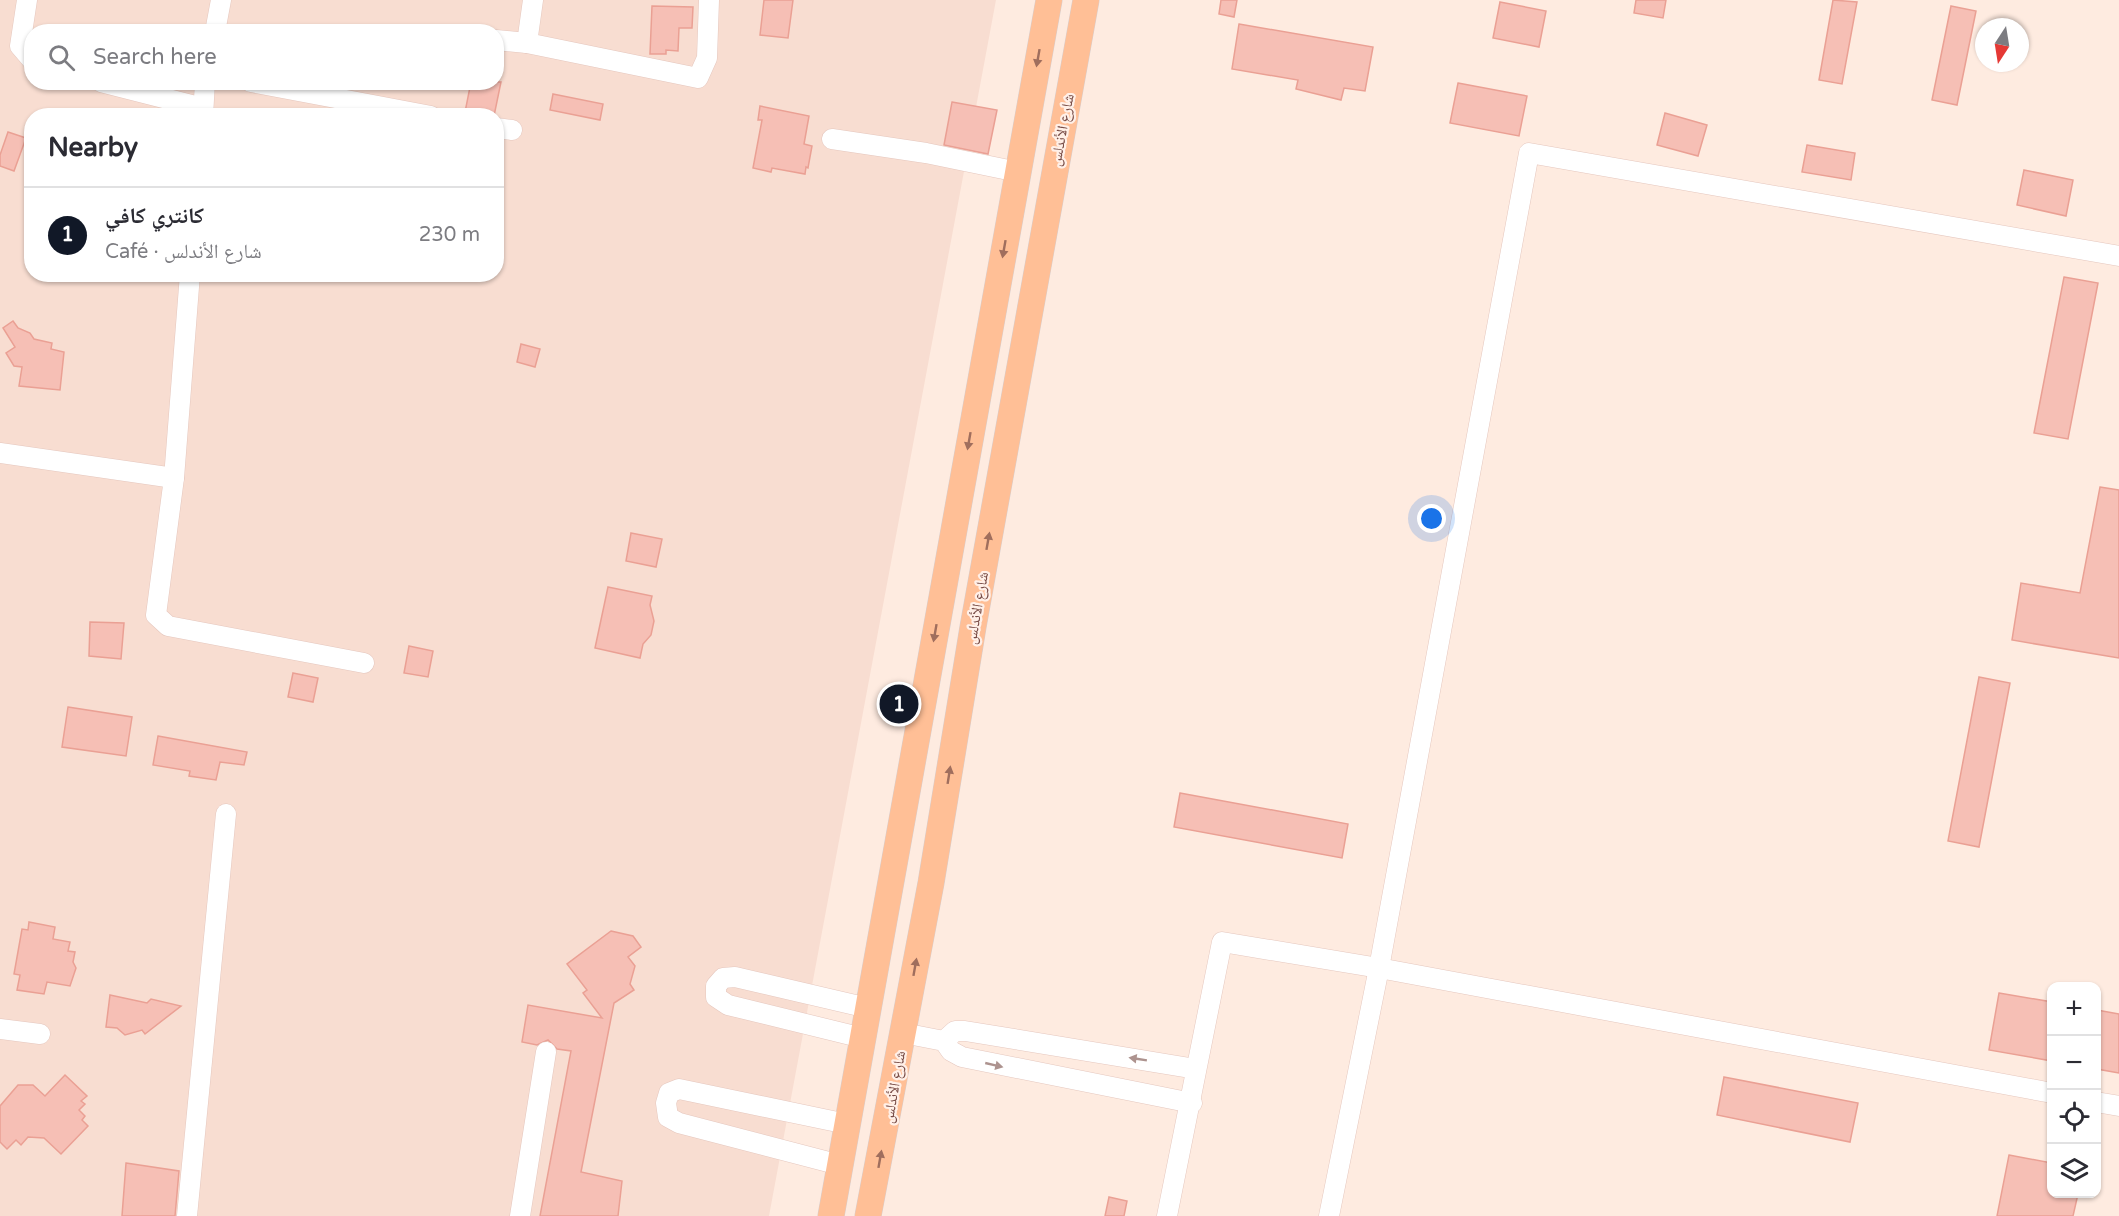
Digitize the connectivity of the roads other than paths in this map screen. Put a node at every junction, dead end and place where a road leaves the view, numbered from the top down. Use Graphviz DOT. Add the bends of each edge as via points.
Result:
graph roads {
  1 [pos="27,0"];
  2 [pos="221,0"];
  3 [pos="533,0"];
  4 [pos="709,0"];
  5 [pos="1049,0"];
  6 [pos="1086,0"];
  7 [pos="216,24"];
  8 [pos="504,41"];
  9 [pos="527,44"];
  10 [pos="24,51"];
  11 [pos="128,90"];
  12 [pos="204,90"];
  13 [pos="293,90"];
  14 [pos="189,108"];
  15 [pos="203,108"];
  16 [pos="389,108"];
  17 [pos="832,139"];
  18 [pos="1018,172"];
  19 [pos="2119,256"];
  20 [pos="189,282"];
  21 [pos="0,453"];
  22 [pos="174,478"];
  23 [pos="363,663"];
  24 [pos="226,814"];
  25 [pos="1379,968"];
  26 [pos="865,1024"];
  27 [pos="0,1029"];
  28 [pos="903,1033"];
  29 [pos="40,1035"];
  30 [pos="944,1041"];
  31 [pos="546,1052"];
  32 [pos="1196,1069"];
  33 [pos="2047,1092"];
  34 [pos="1191,1103"];
  35 [pos="2101,1103"];
  36 [pos="2119,1106"];
  37 [pos="848,1124"];
  38 [pos="840,1165"];
  39 [pos="187,1216"];
  40 [pos="520,1216"];
  41 [pos="831,1216"];
  42 [pos="868,1216"];
  43 [pos="1167,1216"];
  44 [pos="1329,1216"];
  1 -- 10 [label="street" via="20,46"];
  2 -- 7 [label="street"];
  3 -- 9 [label="street"];
  4 -- 9 [label="street" via="707,58 698,78"];
  5 -- 18 [label="main road, one-way"];
  28 -- 6 [label="main road, شارع الأندلس, one-way"];
  8 -- 9 [label="street"];
  11 -- 14 [label="street"];
  12 -- 15 [label="street"];
  13 -- 16 [label="street"];
  17 -- 18 [label="street"];
  18 -- 26 [label="main road, one-way"];
  19 -- 25 [label="street" via="1529,153"];
  20 -- 22 [label="street"];
  21 -- 22 [label="street"];
  22 -- 23 [label="street" via="155,605 162,622"];
  24 -- 39 [label="street"];
  25 -- 32 [label="street" via="1222,942"];
  25 -- 33 [label="street"];
  25 -- 44 [label="street"];
  26 -- 26 [label="street" via="735,977 723,978 716,986 716,997 728,1005"];
  26 -- 28 [label="main road"];
  26 -- 37 [label="main road"];
  27 -- 29 [label="street"];
  28 -- 30 [label="street"];
  42 -- 28 [label="main road, شارع الأندلس, one-way"];
  32 -- 30 [label="street, one-way" via="965,1031 955,1031"];
  30 -- 34 [label="street, one-way" via="962,1058"];
  31 -- 40 [label="street"];
  32 -- 34 [label="street"];
  34 -- 43 [label="street"];
  35 -- 36 [label="street"];
  37 -- 38 [label="main road"];
  37 -- 38 [label="street" via="679,1089 669,1093 666,1103 668,1117 679,1123"];
  38 -- 41 [label="main road"];
}
